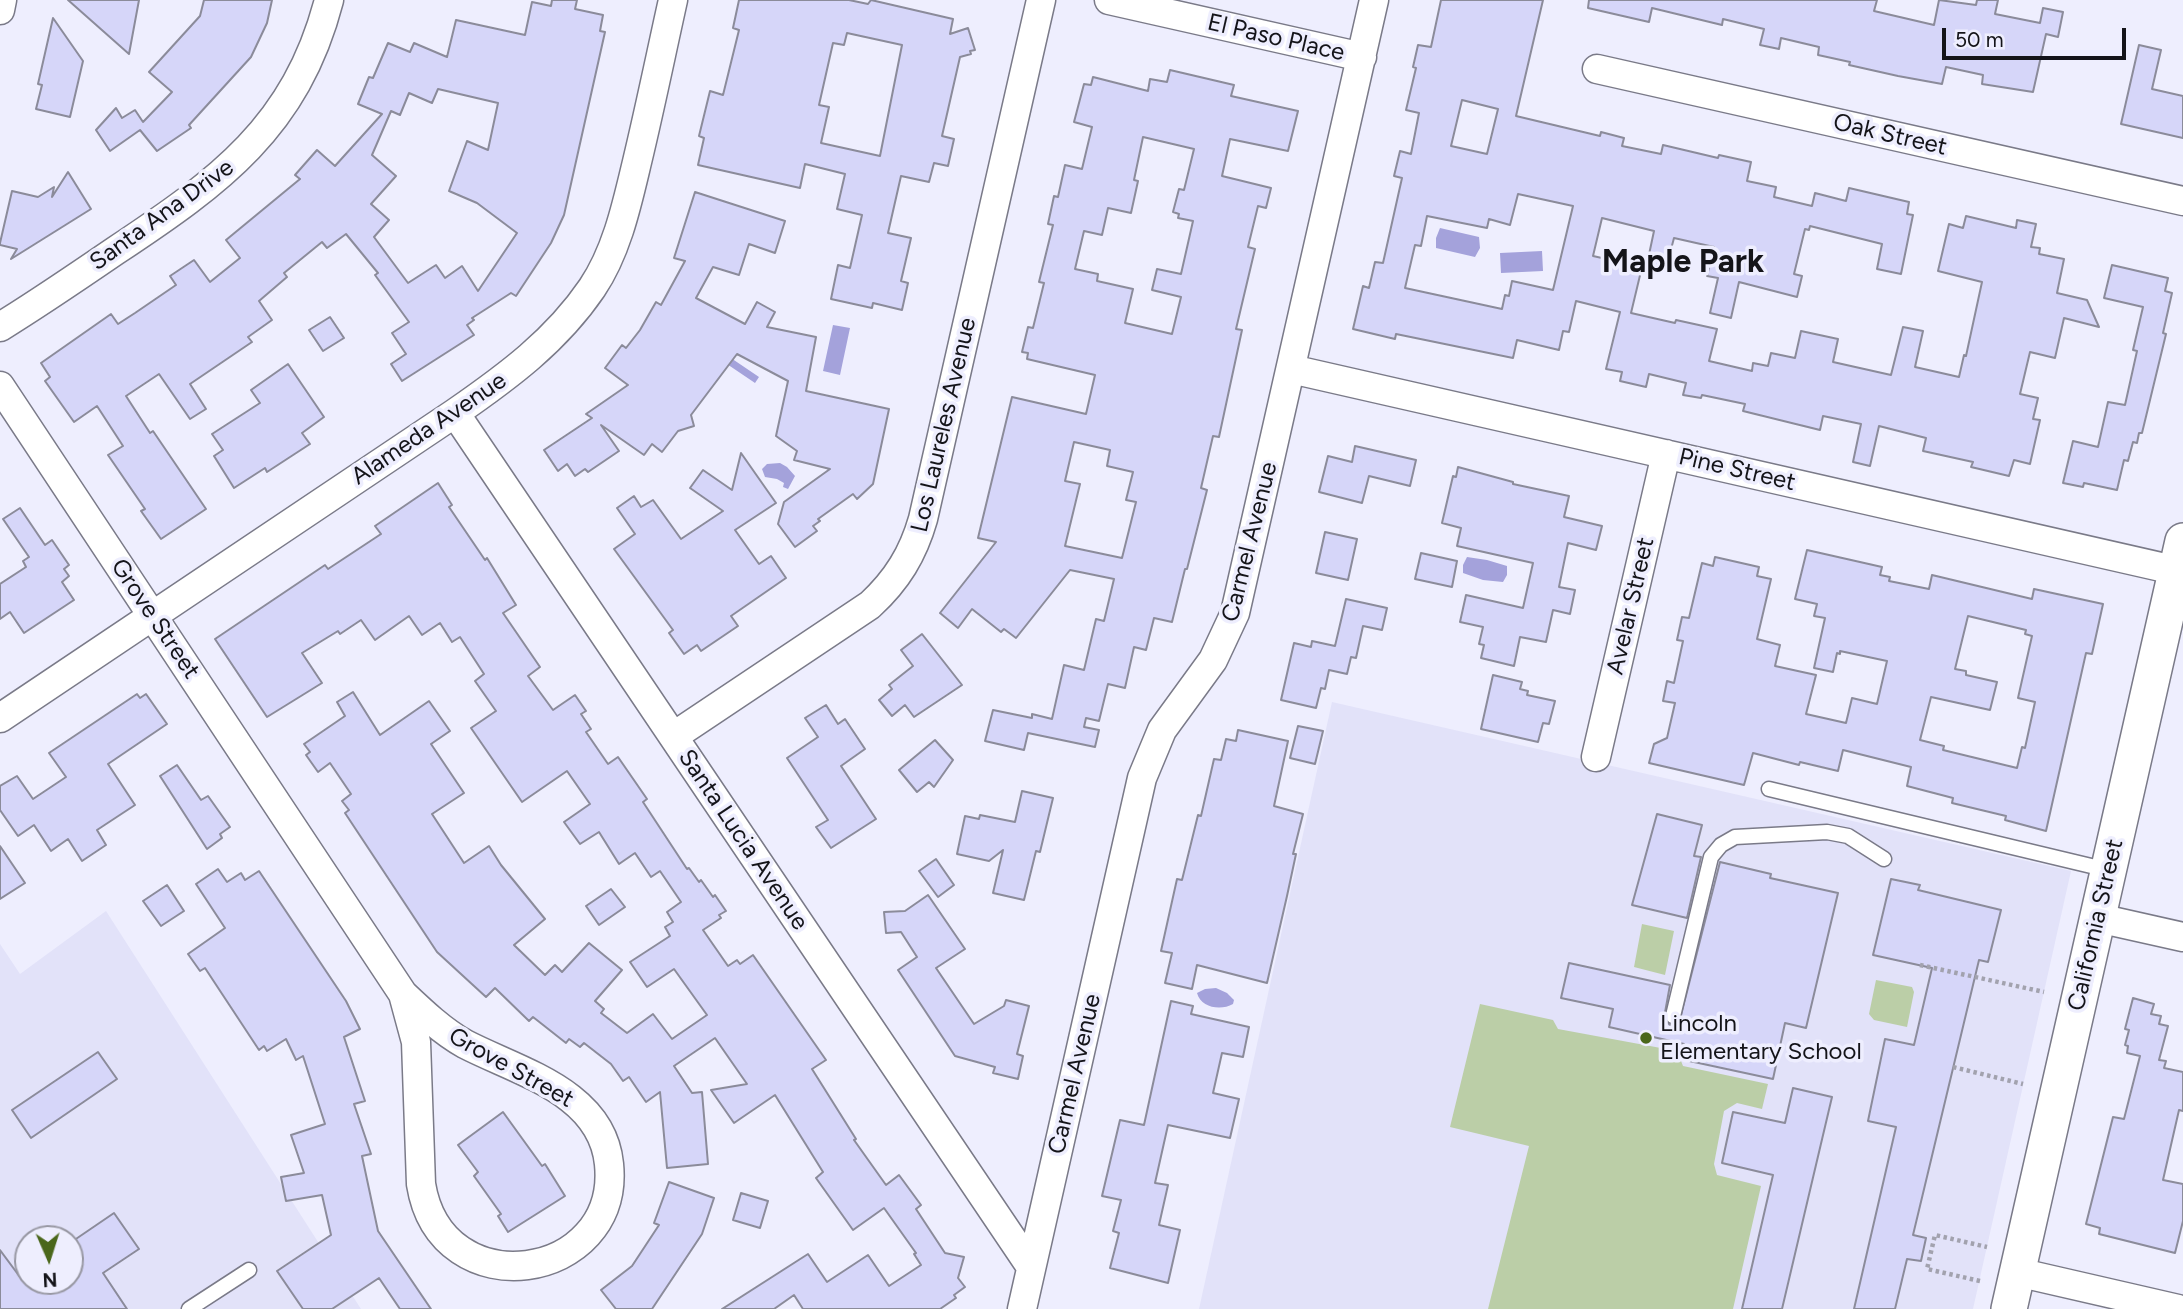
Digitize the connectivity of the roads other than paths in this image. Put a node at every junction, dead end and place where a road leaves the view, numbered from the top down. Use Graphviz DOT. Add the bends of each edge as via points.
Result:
graph roads {
  1 [pos="2,0"];
  2 [pos="329,0"];
  3 [pos="673,0"];
  4 [pos="1041,0"];
  5 [pos="1109,0"];
  6 [pos="1374,0"];
  7 [pos="0,10"];
  8 [pos="1362,57"];
  9 [pos="1597,69"];
  10 [pos="2183,201"];
  11 [pos="0,327"];
  12 [pos="1291,369"];
  13 [pos="0,386"];
  14 [pos="455,413"];
  15 [pos="1666,454"];
  16 [pos="2181,562"];
  17 [pos="153,615"];
  18 [pos="0,718"];
  19 [pos="674,736"];
  20 [pos="1596,757"];
  21 [pos="1769,789"];
  22 [pos="1884,859"];
  23 [pos="2109,870"];
  24 [pos="2098,918"];
  25 [pos="2183,937"];
  26 [pos="403,994"];
  27 [pos="1673,1016"];
  28 [pos="464,1043"];
  29 [pos="419,1070"];
  30 [pos="1031,1267"];
  31 [pos="249,1270"];
  32 [pos="2017,1272"];
  33 [pos="189,1309"];
  34 [pos="1023,1309"];
  35 [pos="2009,1309"];
  36 [pos="2178,1309"];
  1 -- 7 [label="street"];
  2 -- 11 [label="street, Santa Ana Drive" via="299,79 238,160 183,205"];
  3 -- 14 [label="street, Alameda Avenue" via="629,195 609,258 587,295 548,341"];
  4 -- 19 [label="street, Los Laureles Avenue" via="923,519 909,558 870,605"];
  5 -- 8 [label="street, El Paso Place"];
  6 -- 8 [label="street, Carmel Avenue"];
  8 -- 12 [label="street, Carmel Avenue"];
  9 -- 10 [label="street, Oak Street"];
  12 -- 15 [label="street, Pine Street"];
  12 -- 30 [label="street, Carmel Avenue" via="1235,613 1213,660 1162,730 1142,778"];
  13 -- 17 [label="street, Grove Street"];
  14 -- 17 [label="street, Alameda Avenue"];
  14 -- 19 [label="street, Santa Lucia Avenue"];
  15 -- 16 [label="street, Pine Street"];
  15 -- 20 [label="street, Avelar Street"];
  16 -- 23 [label="street, California Street"];
  17 -- 18 [label="street, Alameda Avenue"];
  17 -- 26 [label="street, Grove Street"];
  19 -- 30 [label="street, Santa Lucia Avenue"];
  21 -- 23 [label="lane"];
  22 -- 27 [label="lane" via="1848,836 1827,832 1735,837 1721,845 1711,857"];
  23 -- 24 [label="street, California Street"];
  24 -- 25 [label="street"];
  24 -- 32 [label="street, California Street"];
  26 -- 28 [label="street, Grove Street"];
  26 -- 29 [label="street, Grove Street"];
  28 -- 29 [label="street" via="451,1041 433,1047 421,1058"];
  28 -- 29 [label="street, Grove Street" via="568,1096 586,1111 602,1135 609,1165 606,1200 586,1237 567,1252 548,1262 502,1268 464,1256 437,1230 426,1210 421,1184"];
  30 -- 34 [label="street, Carmel Avenue"];
  31 -- 33 [label="lane"];
  32 -- 35 [label="street, California Street"];
  32 -- 36 [label="street"];
}
